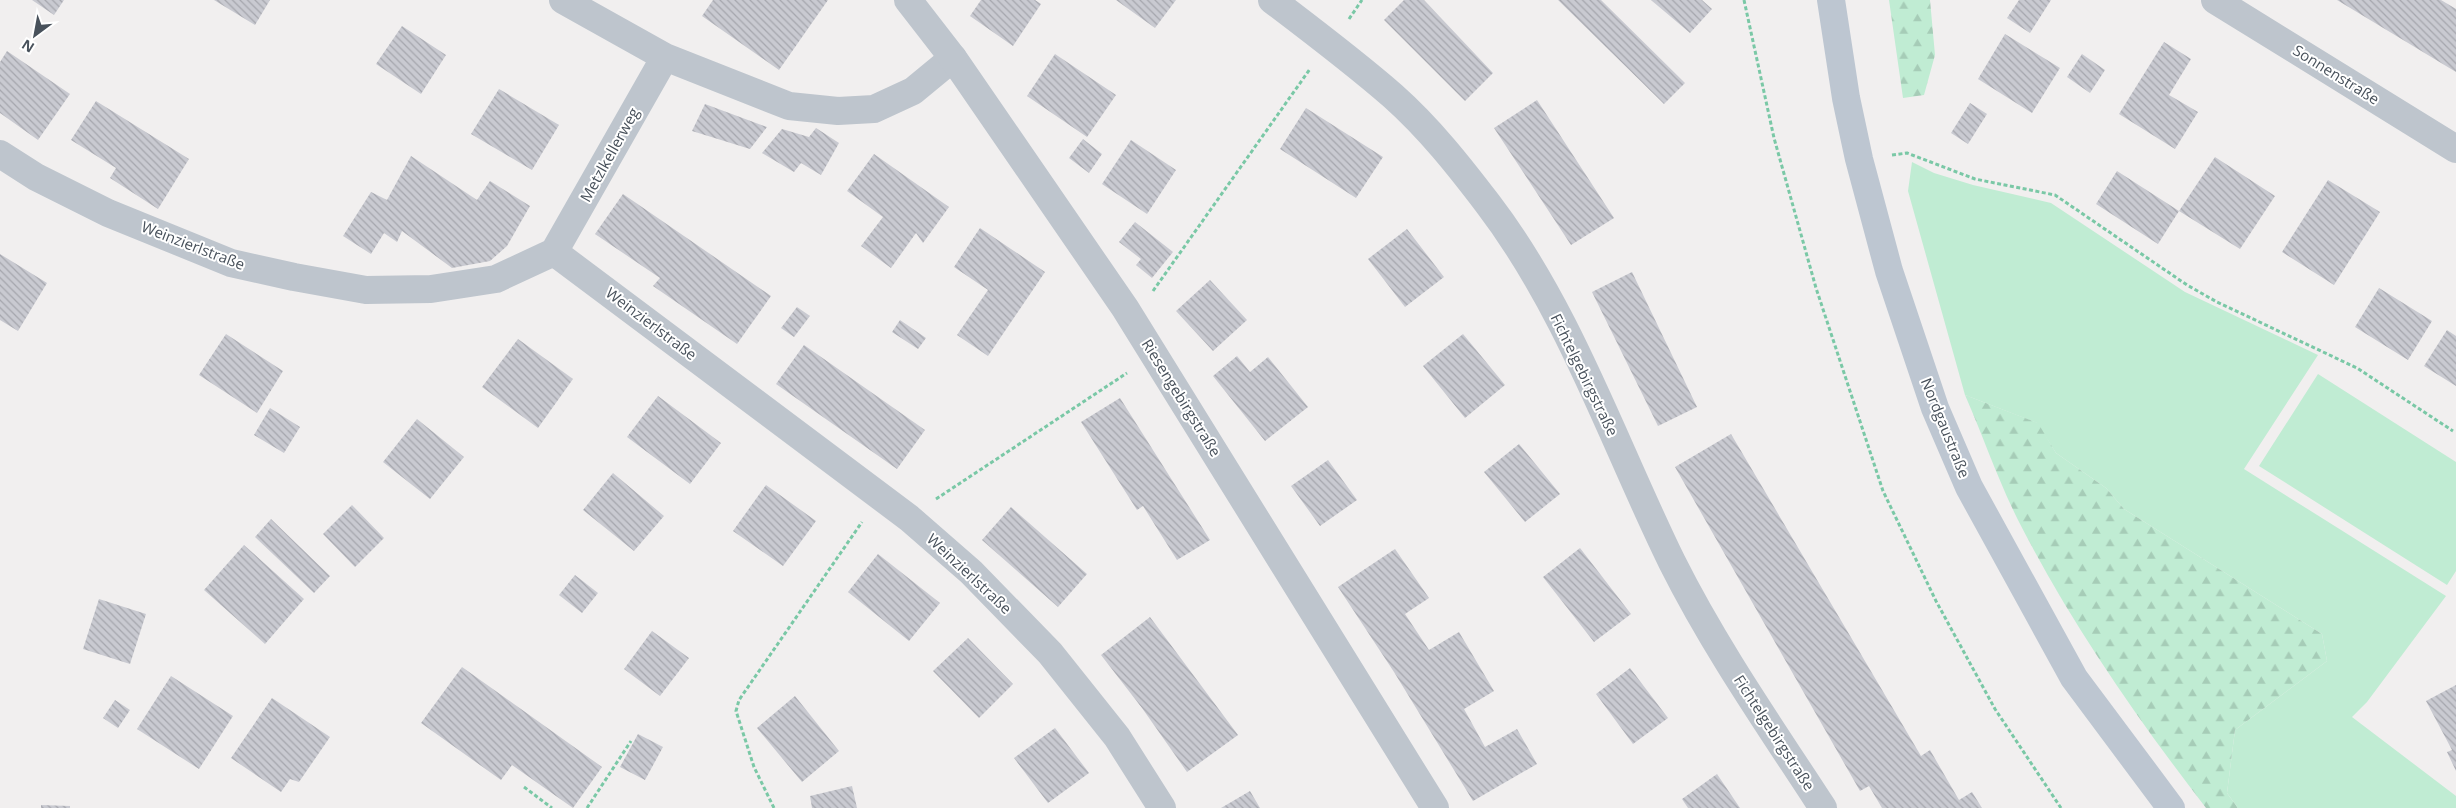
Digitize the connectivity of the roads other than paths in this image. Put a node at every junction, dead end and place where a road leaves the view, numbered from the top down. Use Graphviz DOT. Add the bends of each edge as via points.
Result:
graph roads {
  1 [pos="564,0"];
  2 [pos="908,0"];
  3 [pos="1272,0"];
  4 [pos="2220,1"];
  5 [pos="1837,8"];
  6 [pos="665,57"];
  7 [pos="953,58"];
  8 [pos="2456,149"];
  9 [pos="0,154"];
  10 [pos="554,252"];
  11 [pos="1162,808"];
  12 [pos="1435,808"];
  13 [pos="1823,808"];
  14 [pos="2172,808"];
  1 -- 6 [label="street"];
  2 -- 7 [label="street, Riesengebirgstraße"];
  3 -- 13 [label="street, Fichtelgebirgstraße" via="1394,97 1436,140 1490,206 1529,266 1566,334 1673,564 1733,670"];
  4 -- 8 [label="street, Sonnenstraße"];
  5 -- 14 [label="main road, Nordgaustraße" via="1859,159 1892,280 1935,408 1969,488 2074,678"];
  6 -- 7 [label="street" via="789,106 838,111 874,108 913,91"];
  6 -- 10 [label="street, Metzlkellerweg"];
  7 -- 12 [label="street, Riesengebirgstraße" via="1133,320"];
  9 -- 10 [label="street, Weinzierlstraße" via="36,177 108,213 231,263 366,290 432,289 496,279"];
  10 -- 11 [label="street, Weinzierlstraße" via="908,518 971,572 1050,653 1117,736"];
}
